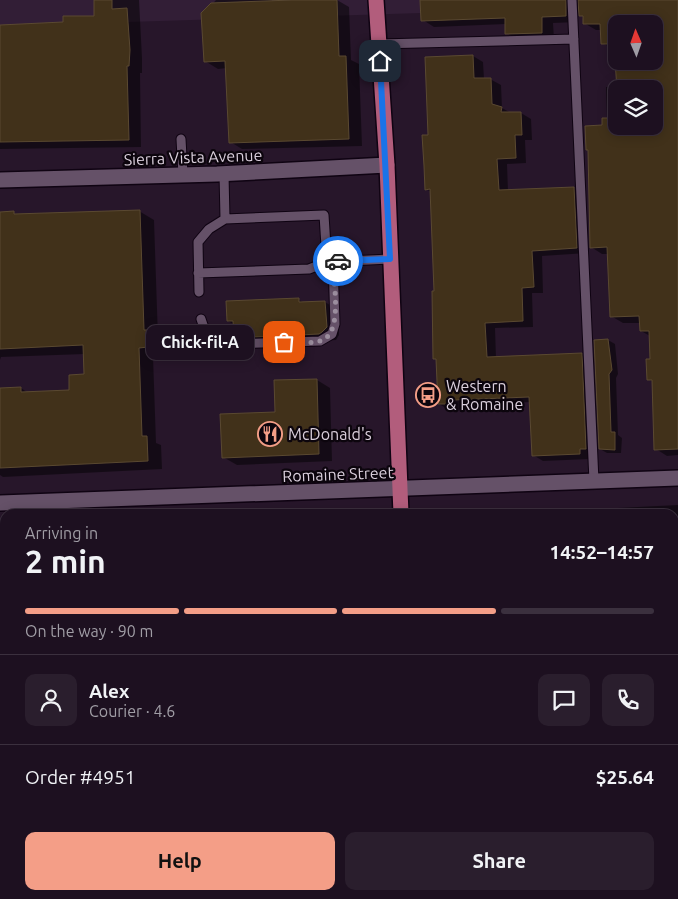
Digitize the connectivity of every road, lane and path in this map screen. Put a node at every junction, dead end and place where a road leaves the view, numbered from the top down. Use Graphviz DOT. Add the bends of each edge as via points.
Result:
graph roads {
  1 [pos="376,0"];
  2 [pos="572,0"];
  3 [pos="574,40"];
  4 [pos="379,44"];
  5 [pos="181,139"];
  6 [pos="387,165"];
  7 [pos="224,174"];
  8 [pos="183,175"];
  9 [pos="0,180"];
  10 [pos="225,219"];
  11 [pos="390,259"];
  12 [pos="330,262"];
  13 [pos="198,273"];
  14 [pos="199,292"];
  15 [pos="201,319"];
  16 [pos="678,478"];
  17 [pos="594,481"];
  18 [pos="400,489"];
  19 [pos="0,503"];
  20 [pos="401,509"];
  1 -- 4 [label="main road"];
  2 -- 3 [label="lane"];
  3 -- 4 [label="lane"];
  3 -- 17 [label="lane"];
  4 -- 6 [label="main road"];
  5 -- 8 [label="lane"];
  6 -- 7 [label="street, Sierra Vista Avenue"];
  6 -- 11 [label="main road"];
  7 -- 8 [label="street, Sierra Vista Avenue"];
  7 -- 10 [label="lane"];
  8 -- 9 [label="street, Sierra Vista Avenue"];
  10 -- 12 [label="lane" via="324,215"];
  10 -- 13 [label="lane" via="209,229 198,242"];
  11 -- 12 [label="lane"];
  11 -- 18 [label="main road"];
  12 -- 13 [label="lane" via="309,269"];
  12 -- 15 [label="lane" via="335,324 332,334 320,341 215,342 206,334"];
  13 -- 14 [label="lane"];
  16 -- 17 [label="street, Romaine Street"];
  17 -- 18 [label="street, Romaine Street"];
  18 -- 19 [label="street, Romaine Street"];
  18 -- 20 [label="main road"];
}
